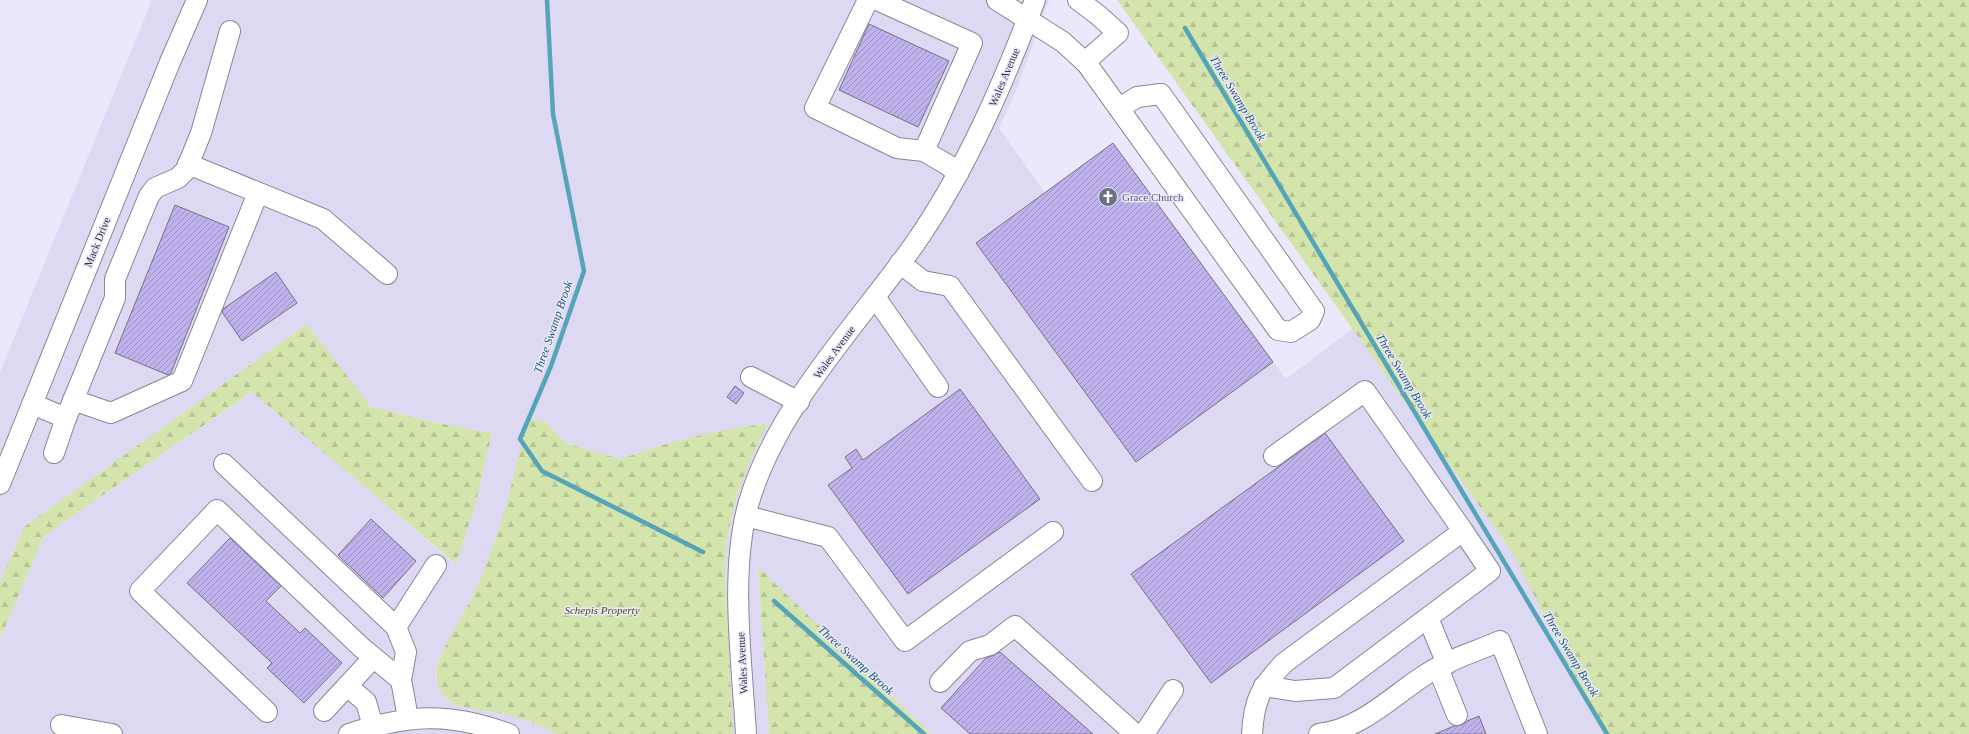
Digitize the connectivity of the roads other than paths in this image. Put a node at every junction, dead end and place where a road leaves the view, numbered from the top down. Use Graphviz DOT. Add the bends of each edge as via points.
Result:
graph roads {
  1 [pos="197,0"];
  2 [pos="868,0"];
  3 [pos="877,0"];
  4 [pos="997,0"];
  5 [pos="1035,0"];
  6 [pos="1078,0"];
  7 [pos="1028,20"];
  8 [pos="230,31"];
  9 [pos="1085,62"];
  10 [pos="1120,108"];
  11 [pos="924,151"];
  12 [pos="188,164"];
  13 [pos="958,174"];
  14 [pos="258,192"];
  15 [pos="101,232"];
  16 [pos="130,243"];
  17 [pos="900,264"];
  18 [pos="387,274"];
  19 [pos="875,297"];
  20 [pos="751,377"];
  21 [pos="938,387"];
  22 [pos="799,402"];
  23 [pos="32,404"];
  24 [pos="70,409"];
  25 [pos="54,452"];
  26 [pos="1274,456"];
  27 [pos="224,464"];
  28 [pos="1092,481"];
  29 [pos="0,484"];
  30 [pos="746,516"];
  31 [pos="1462,531"];
  32 [pos="1053,532"];
  33 [pos="436,565"];
  34 [pos="1428,618"];
  35 [pos="396,627"];
  36 [pos="373,658"];
  37 [pos="1442,666"];
  38 [pos="401,680"];
  39 [pos="940,682"];
  40 [pos="347,686"];
  41 [pos="1264,686"];
  42 [pos="1173,690"];
  43 [pos="324,711"];
  44 [pos="267,712"];
  45 [pos="1457,715"];
  46 [pos="408,718"];
  47 [pos="61,725"];
  48 [pos="373,726"];
  49 [pos="112,734"];
  50 [pos="350,734"];
  51 [pos="509,734"];
  52 [pos="746,734"];
  53 [pos="1135,734"];
  54 [pos="1144,734"];
  55 [pos="1252,734"];
  56 [pos="1319,734"];
  57 [pos="1537,734"];
  1 -- 15 [label="street, Mack Drive"];
  2 -- 11 [label="street" via="815,108 897,148"];
  3 -- 11 [label="street" via="972,43"];
  4 -- 7 [label="street"];
  5 -- 7 [label="street, Wales Avenue"];
  6 -- 9 [label="street" via="1118,33"];
  7 -- 9 [label="street" via="1063,42"];
  7 -- 13 [label="street, Wales Avenue"];
  8 -- 12 [label="street" via="201,133"];
  9 -- 10 [label="street"];
  10 -- 10 [label="street" via="1278,330 1291,332 1310,320 1314,311 1161,94 1137,97"];
  11 -- 13 [label="street"];
  12 -- 14 [label="street"];
  12 -- 16 [label="street" via="183,174 155,188 149,196"];
  13 -- 17 [label="street, Wales Avenue"];
  14 -- 18 [label="street" via="323,219"];
  14 -- 24 [label="street" via="182,381 111,413"];
  15 -- 16 [label="street"];
  15 -- 23 [label="street, Mack Drive"];
  16 -- 24 [label="street" via="115,279 115,298"];
  17 -- 19 [label="street, Wales Avenue"];
  17 -- 28 [label="street" via="923,282 950,286"];
  19 -- 21 [label="street"];
  19 -- 22 [label="street, Wales Avenue"];
  20 -- 22 [label="street"];
  22 -- 30 [label="street, Wales Avenue" via="769,452 753,490"];
  23 -- 24 [label="street"];
  23 -- 29 [label="street, Mack Drive"];
  24 -- 25 [label="street"];
  26 -- 31 [label="street" via="1365,391"];
  27 -- 35 [label="street"];
  30 -- 32 [label="street" via="828,537 905,641"];
  30 -- 52 [label="street, Wales Avenue" via="739,571"];
  31 -- 34 [label="street" via="1490,571"];
  31 -- 41 [label="street" via="1284,663"];
  33 -- 35 [label="street"];
  34 -- 37 [label="street"];
  34 -- 41 [label="street" via="1334,688 1295,691"];
  35 -- 38 [label="street" via="406,652"];
  36 -- 38 [label="street"];
  36 -- 40 [label="street"];
  36 -- 44 [label="street" via="217,510 140,591"];
  37 -- 45 [label="street"];
  37 -- 56 [label="street" via="1426,674 1358,723"];
  37 -- 57 [label="street" via="1500,641"];
  38 -- 46 [label="street"];
  39 -- 53 [label="street" via="970,651 990,645 1015,626"];
  40 -- 43 [label="street"];
  40 -- 48 [label="street" via="366,702"];
  41 -- 55 [label="street" via="1258,695"];
  42 -- 54 [label="street"];
  46 -- 48 [label="street"];
  46 -- 51 [label="street" via="457,720"];
  47 -- 49 [label="street"];
  48 -- 50 [label="street"];
}
